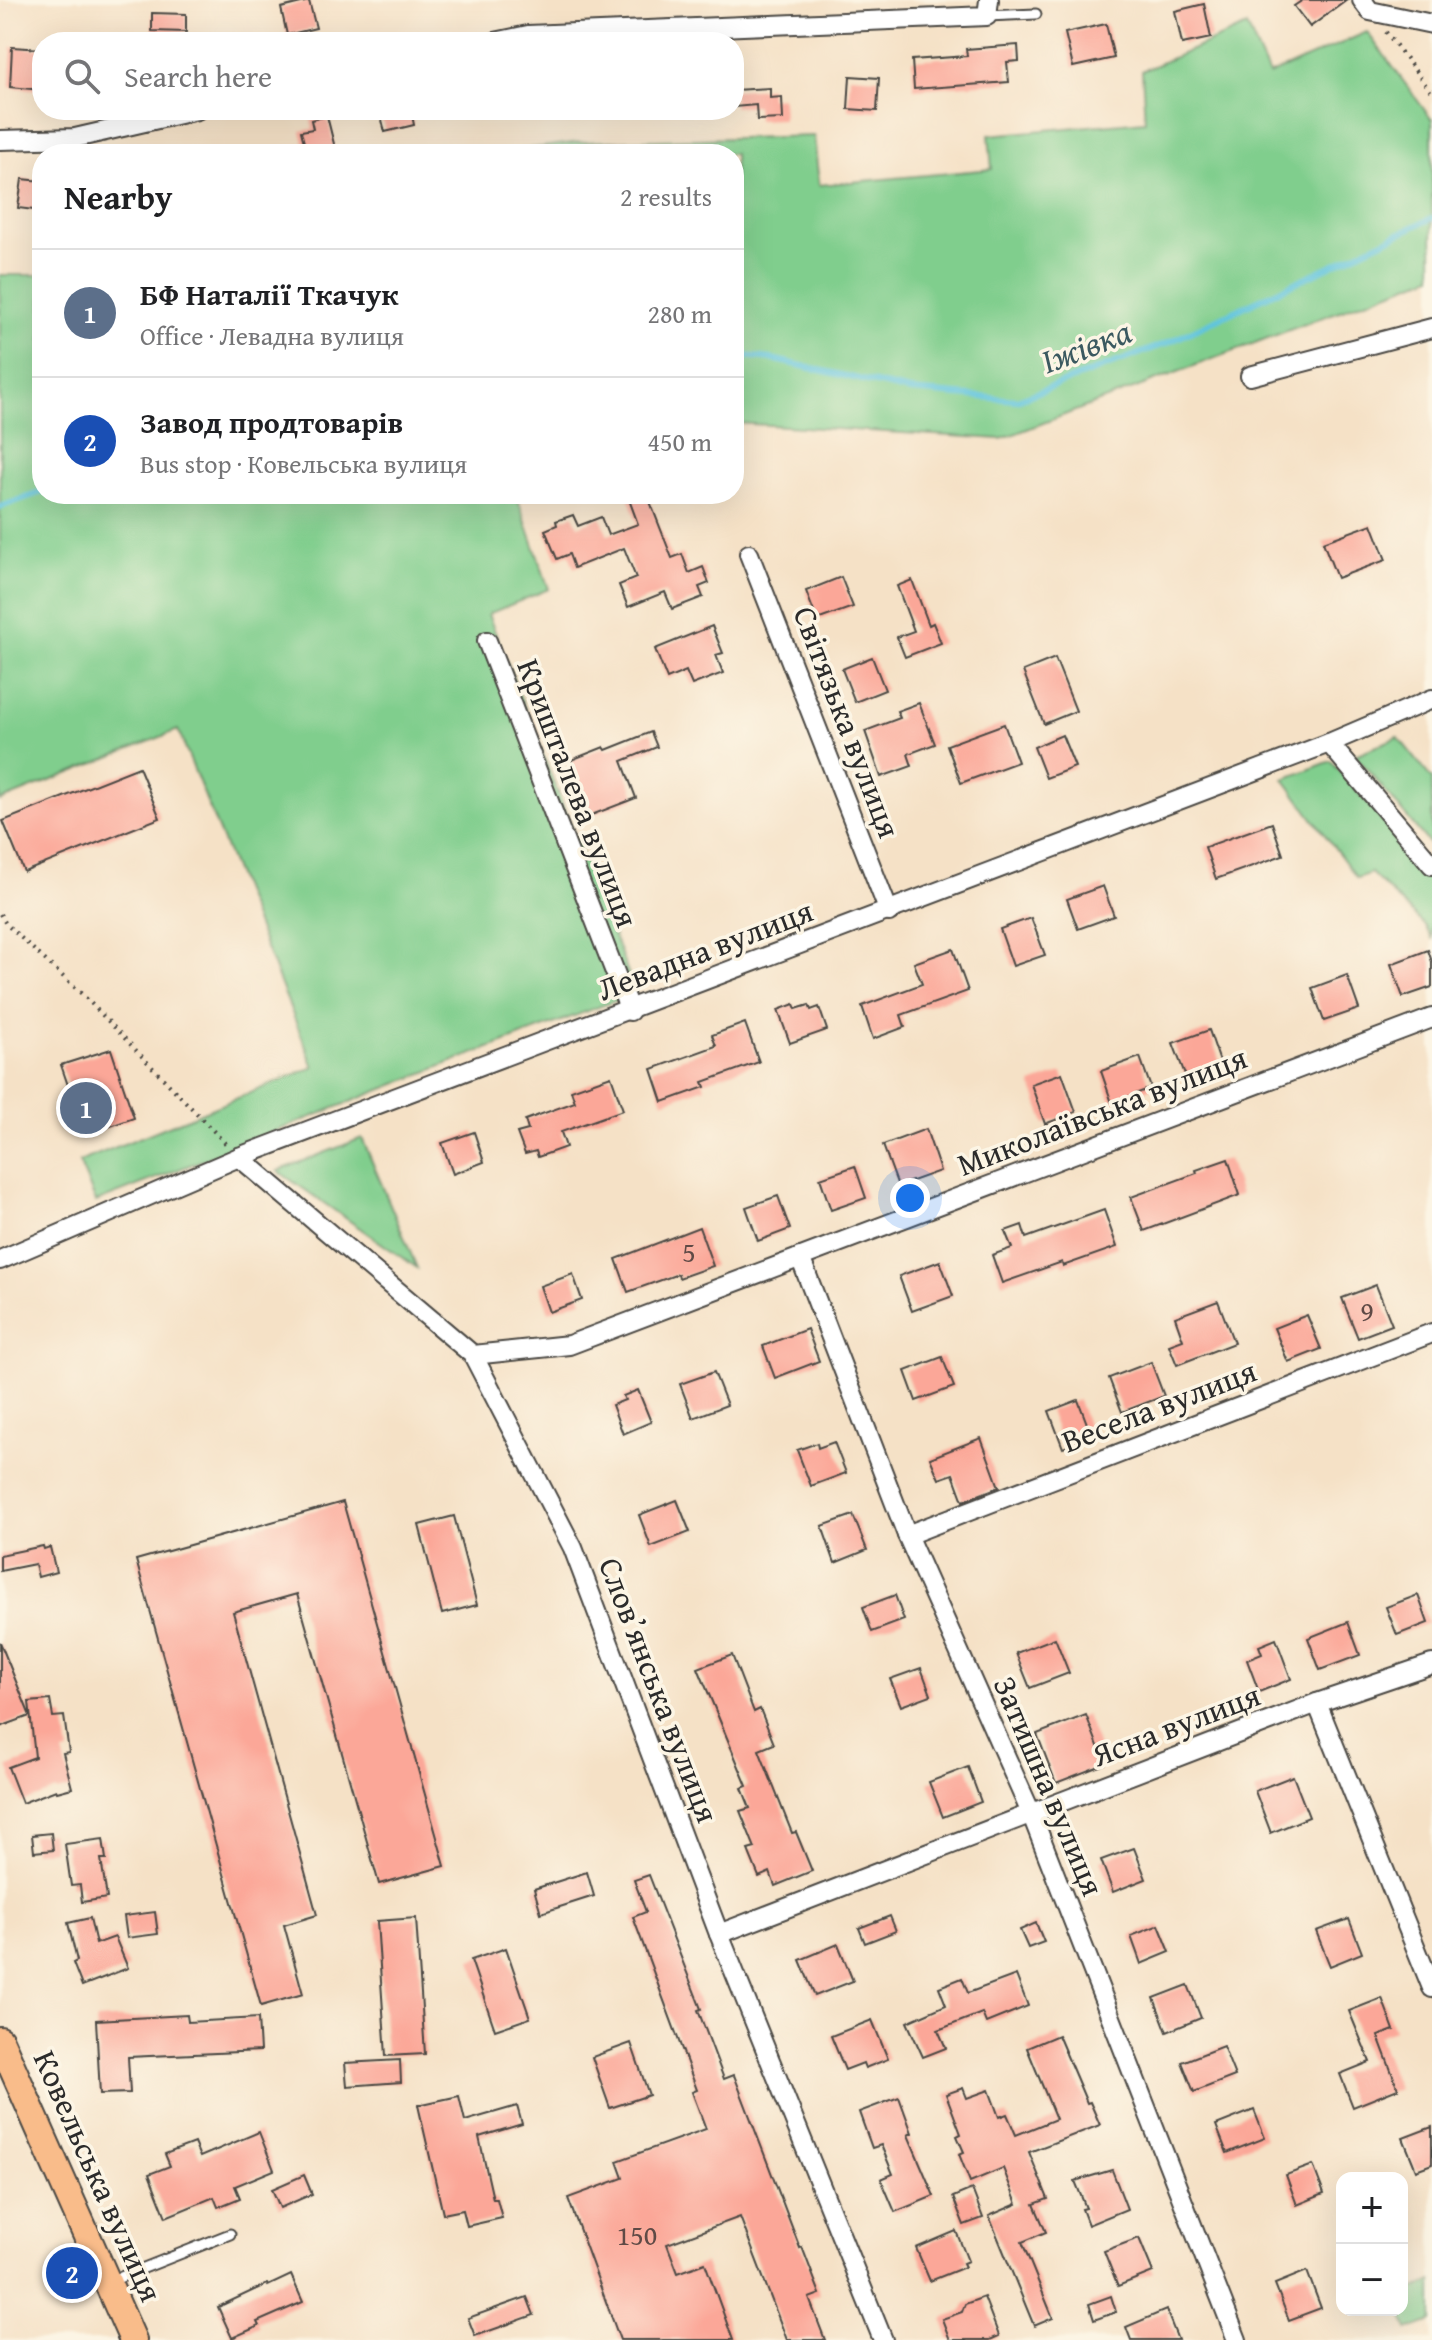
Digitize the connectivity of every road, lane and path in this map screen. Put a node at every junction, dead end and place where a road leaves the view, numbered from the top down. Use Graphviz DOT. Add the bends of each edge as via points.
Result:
graph roads {
  1 [pos="1366,6"];
  2 [pos="988,8"];
  3 [pos="1036,14"];
  4 [pos="1432,24"];
  5 [pos="579,32"];
  6 [pos="1432,93"];
  7 [pos="153,120"];
  8 [pos="0,140"];
  9 [pos="1432,328"];
  10 [pos="1250,376"];
  11 [pos="749,554"];
  12 [pos="487,641"];
  13 [pos="1432,699"];
  14 [pos="1329,743"];
  15 [pos="1432,865"];
  16 [pos="889,912"];
  17 [pos="0,914"];
  18 [pos="630,1011"];
  19 [pos="1432,1018"];
  20 [pos="239,1157"];
  21 [pos="800,1257"];
  22 [pos="0,1260"];
  23 [pos="1432,1333"];
  24 [pos="473,1355"];
  25 [pos="907,1535"];
  26 [pos="1432,1664"];
  27 [pos="1317,1703"];
  28 [pos="1031,1813"];
  29 [pos="719,1934"];
  30 [pos="1432,1988"];
  31 [pos="0,2040"];
  32 [pos="7,2076"];
  33 [pos="230,2234"];
  34 [pos="63,2252"];
  35 [pos="107,2282"];
  36 [pos="83,2298"];
  37 [pos="133,2340"];
  38 [pos="883,2340"];
  39 [pos="1237,2340"];
  1 -- 4 [label="street"];
  1 -- 6 [label="path"];
  2 -- 3 [label="lane"];
  2 -- 5 [label="street"];
  7 -- 8 [label="street" via="75,138"];
  9 -- 10 [label="street"];
  11 -- 16 [label="street, Світязька вулиця"];
  12 -- 18 [label="street, Кришталева вулиця"];
  13 -- 14 [label="street, Левадна вулиця"];
  14 -- 15 [label="street"];
  14 -- 16 [label="street, Левадна вулиця"];
  16 -- 18 [label="street, Левадна вулиця"];
  17 -- 20 [label="path"];
  18 -- 20 [label="street, Левадна вулиця"];
  19 -- 21 [label="street, Миколаївська вулиця"];
  20 -- 22 [label="street, Левадна вулиця"];
  20 -- 24 [label="street, Словʼянська вулиця"];
  21 -- 24 [label="street, Миколаївська вулиця" via="569,1345"];
  21 -- 25 [label="street, Затишна вулиця"];
  23 -- 25 [label="street, Весела вулиця"];
  24 -- 29 [label="street, Словʼянська вулиця" via="573,1548"];
  25 -- 28 [label="street, Затишна вулиця"];
  26 -- 27 [label="street, Ясна вулиця"];
  27 -- 28 [label="street, Ясна вулиця"];
  27 -- 30 [label="street"];
  28 -- 29 [label="street, Ясна вулиця"];
  28 -- 39 [label="street, Затишна вулиця"];
  29 -- 38 [label="street, Словʼянська вулиця"];
  31 -- 32 [label="main road, Ковельська вулиця"];
  32 -- 35 [label="main road, Ковельська вулиця"];
  33 -- 35 [label="lane"];
  34 -- 36 [label="path"];
  35 -- 37 [label="main road, Ковельська вулиця"];
}
